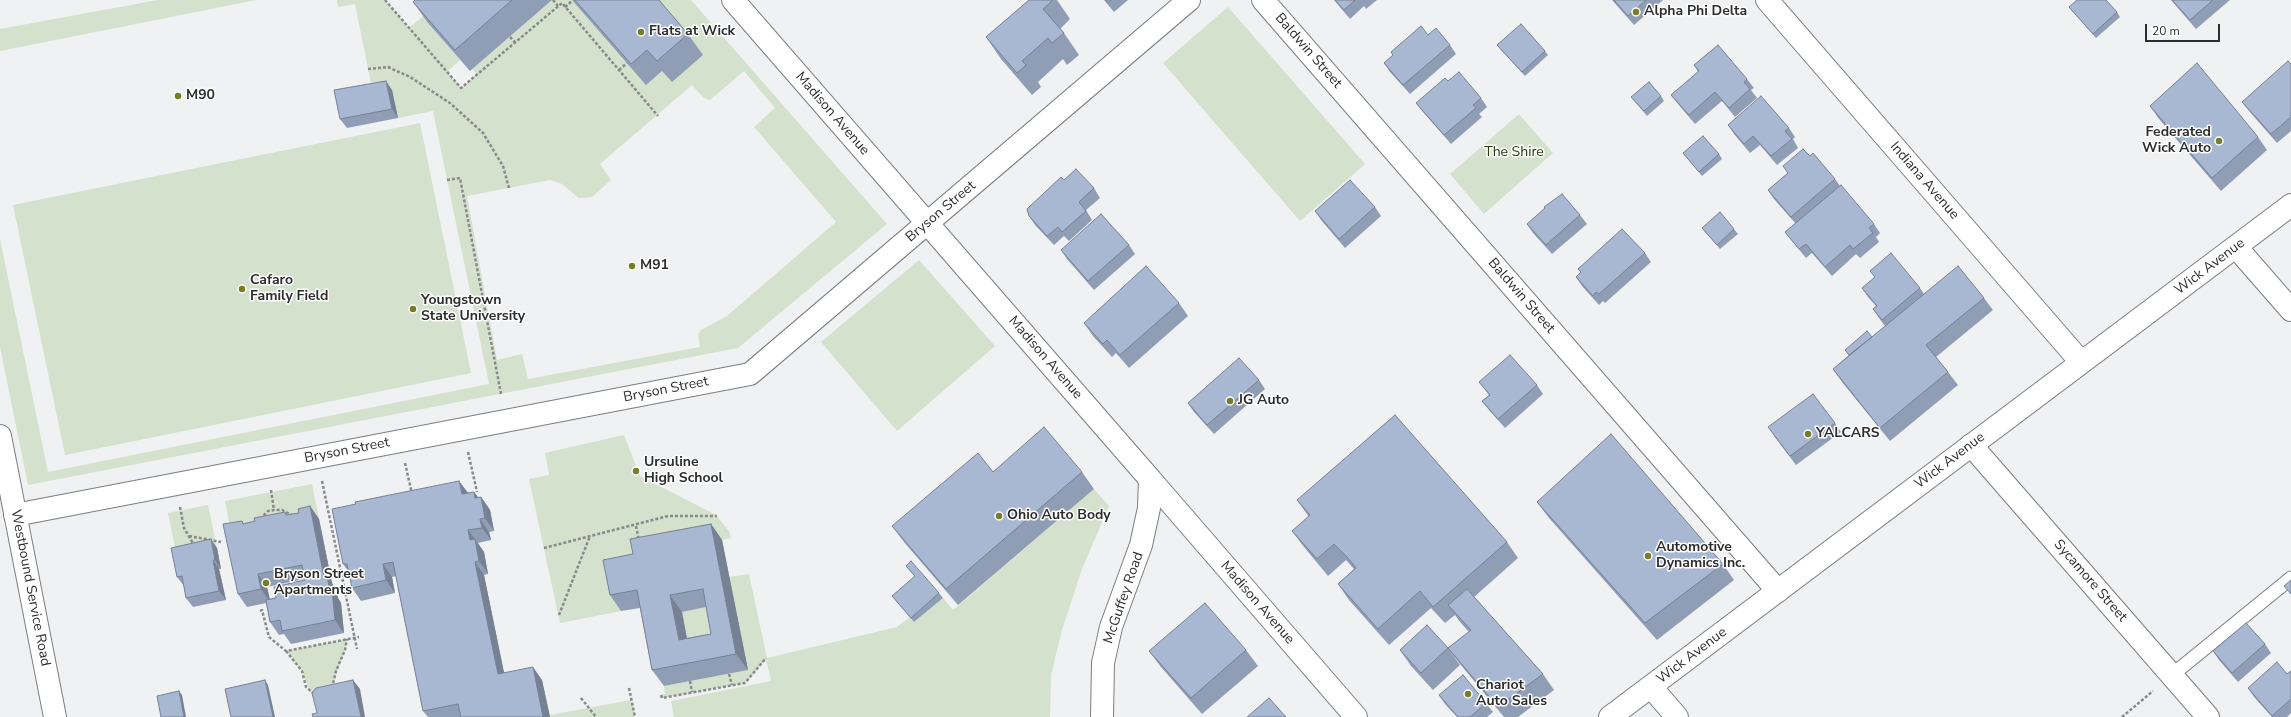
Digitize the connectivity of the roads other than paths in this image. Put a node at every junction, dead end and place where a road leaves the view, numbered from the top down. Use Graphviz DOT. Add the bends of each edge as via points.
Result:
graph roads {
  1 [pos="733,0"];
  2 [pos="1188,0"];
  3 [pos="1263,0"];
  4 [pos="1767,0"];
  5 [pos="2291,205"];
  6 [pos="927,224"];
  7 [pos="2236,247"];
  8 [pos="2291,310"];
  9 [pos="2081,362"];
  10 [pos="0,436"];
  11 [pos="1971,445"];
  12 [pos="1150,479"];
  13 [pos="15,515"];
  14 [pos="2291,578"];
  15 [pos="1778,591"];
  16 [pos="2172,675"];
  17 [pos="1651,687"];
  18 [pos="55,717"];
  19 [pos="1102,717"];
  20 [pos="1356,717"];
  21 [pos="1610,717"];
  22 [pos="1677,717"];
  23 [pos="2208,717"];
  1 -- 6 [label="street, Madison Avenue"];
  2 -- 6 [label="street, Bryson Street"];
  3 -- 15 [label="street, Baldwin Street"];
  4 -- 9 [label="street, Indiana Avenue"];
  5 -- 7 [label="street, Wick Avenue"];
  6 -- 12 [label="street, Madison Avenue"];
  6 -- 13 [label="street, Bryson Street" via="750,374"];
  7 -- 8 [label="street"];
  7 -- 9 [label="street, Wick Avenue"];
  9 -- 11 [label="street, Wick Avenue"];
  10 -- 13 [label="street, Westbound Service Road"];
  11 -- 15 [label="street, Wick Avenue"];
  11 -- 16 [label="street, Sycamore Street"];
  12 -- 19 [label="street, McGuffey Road" via="1150,508 1141,545 1111,627 1103,663"];
  12 -- 20 [label="street, Madison Avenue"];
  13 -- 18 [label="street, Westbound Service Road"];
  14 -- 16 [label="lane"];
  15 -- 17 [label="street, Wick Avenue"];
  16 -- 23 [label="street, Sycamore Street"];
  17 -- 21 [label="street, Wick Avenue"];
  17 -- 22 [label="street"];
}
